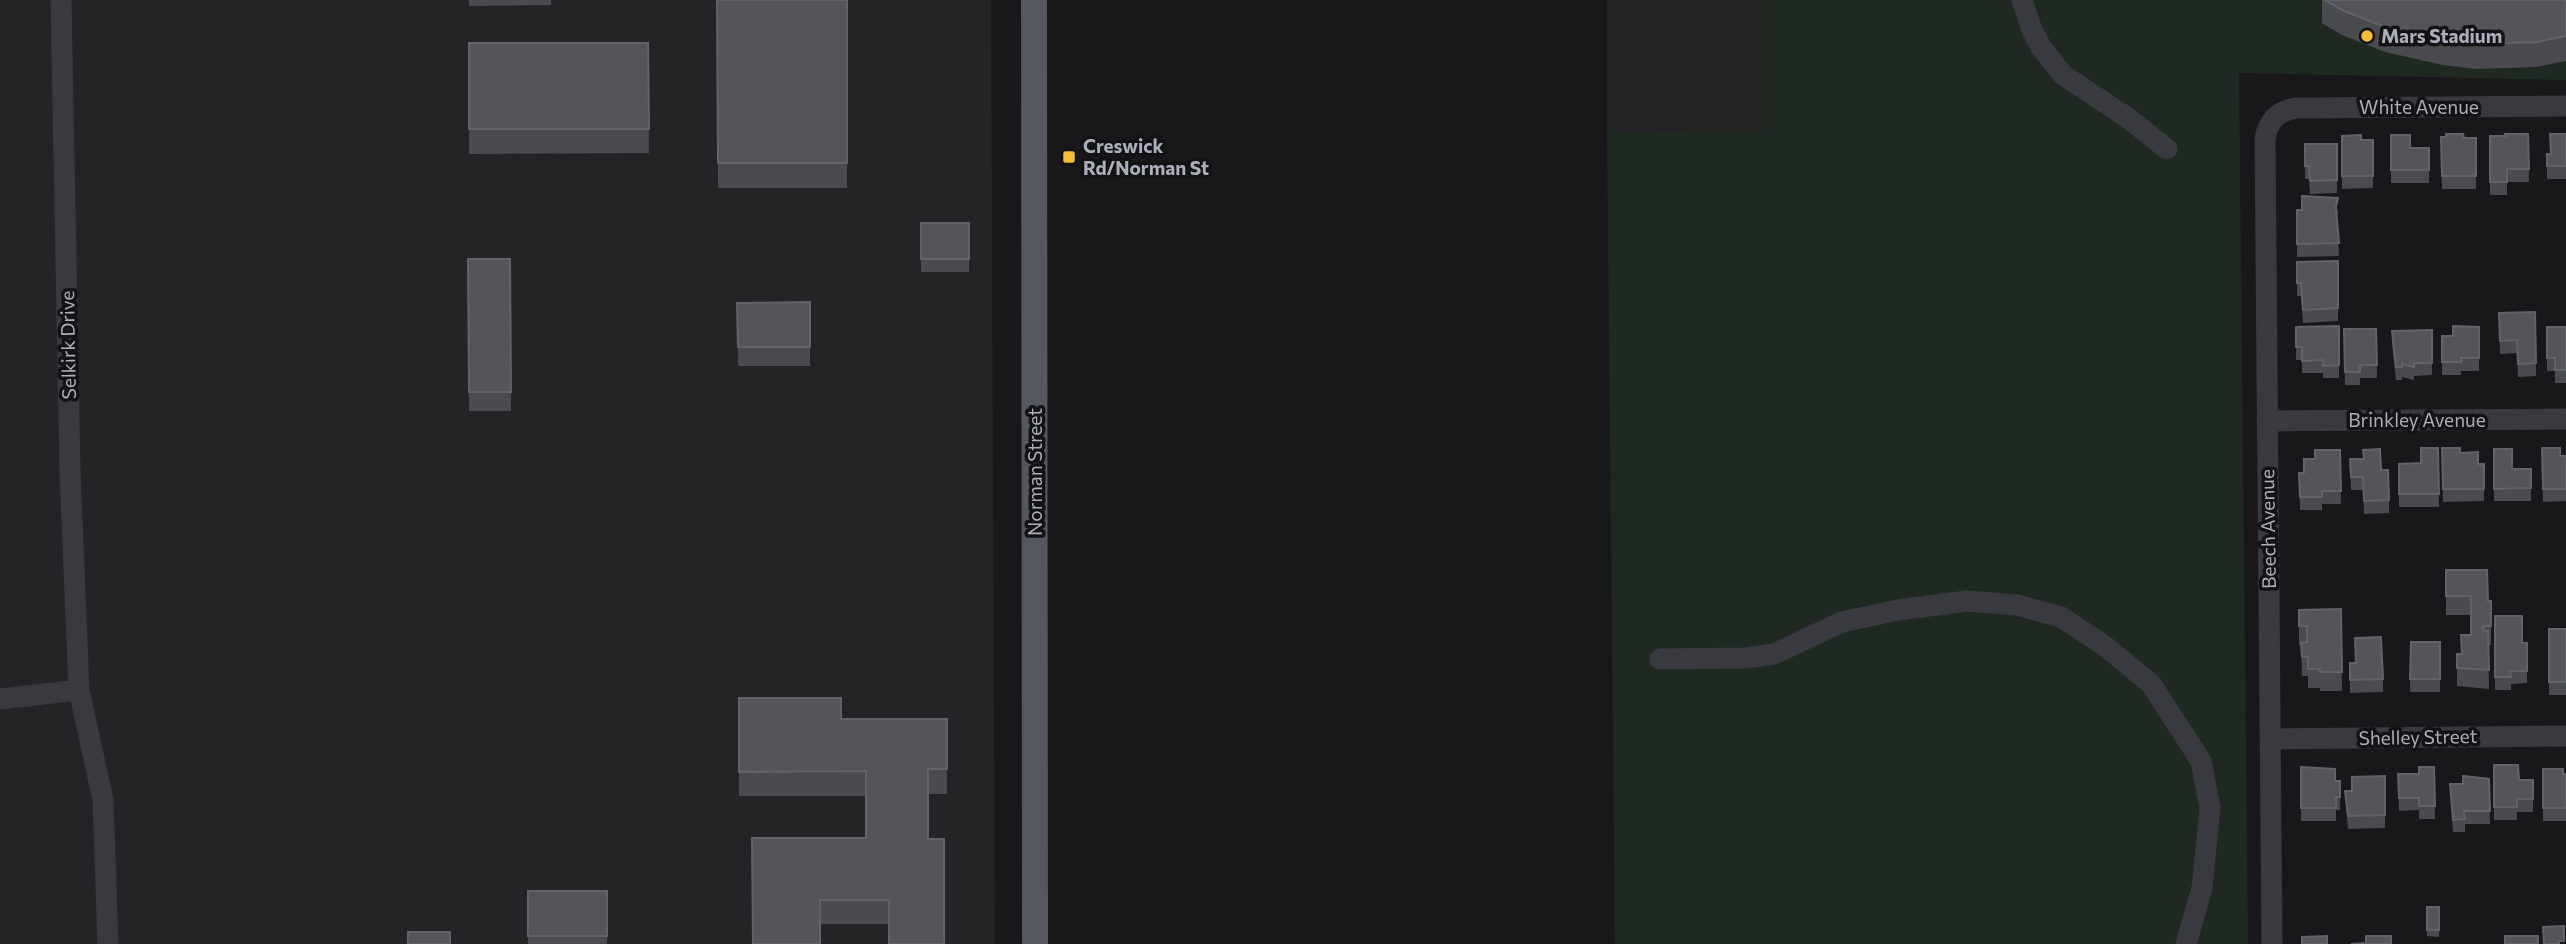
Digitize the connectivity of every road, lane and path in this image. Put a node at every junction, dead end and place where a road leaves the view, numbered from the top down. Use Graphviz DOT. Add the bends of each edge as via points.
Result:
graph roads {
  1 [pos="61,0"];
  2 [pos="1034,0"];
  3 [pos="2022,0"];
  4 [pos="2566,106"];
  5 [pos="2275,116"];
  6 [pos="2168,149"];
  7 [pos="2566,419"];
  8 [pos="2267,421"];
  9 [pos="1660,659"];
  10 [pos="79,690"];
  11 [pos="0,699"];
  12 [pos="2566,736"];
  13 [pos="2270,739"];
  14 [pos="108,944"];
  15 [pos="1035,944"];
  16 [pos="2186,944"];
  17 [pos="2272,944"];
  1 -- 10 [label="street, Selkirk Drive"];
  2 -- 15 [label="main road, Norman Street"];
  3 -- 6 [label="street" via="2041,47 2063,75"];
  4 -- 5 [label="street, White Avenue" via="2297,108"];
  5 -- 8 [label="street, Beech Avenue" via="2265,138"];
  7 -- 8 [label="street, Brinkley Avenue"];
  8 -- 13 [label="street, Beech Avenue"];
  9 -- 16 [label="street" via="1774,654 1842,622 1967,601 2017,605 2061,617 2151,684 2201,761 2210,808 2202,888"];
  10 -- 11 [label="street"];
  10 -- 14 [label="street, Selkirk Drive" via="103,800"];
  12 -- 13 [label="street, Shelley Street"];
  13 -- 17 [label="street, Beech Avenue"];
}
